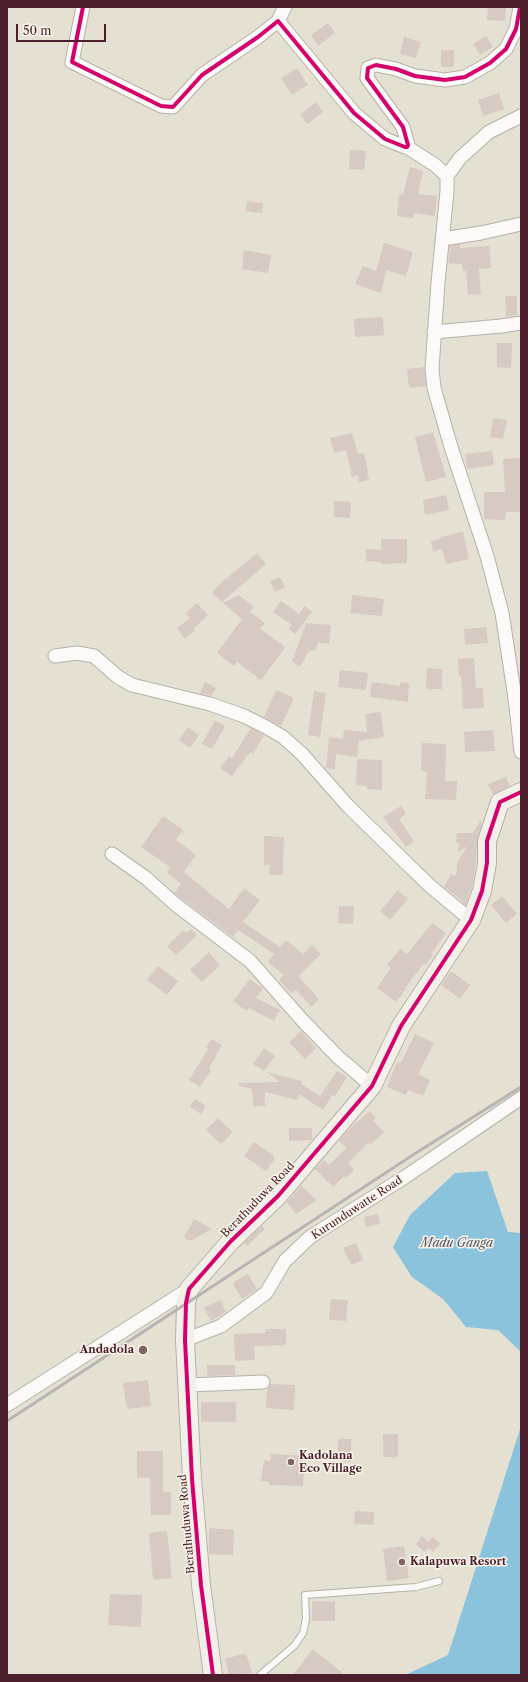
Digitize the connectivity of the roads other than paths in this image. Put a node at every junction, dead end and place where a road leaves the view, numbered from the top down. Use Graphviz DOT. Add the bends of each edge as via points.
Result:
graph roads {
  1 [pos="83,7"];
  2 [pos="286,7"];
  3 [pos="520,7"];
  4 [pos="278,21"];
  5 [pos="521,116"];
  6 [pos="407,147"];
  7 [pos="447,176"];
  8 [pos="521,224"];
  9 [pos="443,239"];
  10 [pos="521,323"];
  11 [pos="434,332"];
  12 [pos="55,656"];
  13 [pos="521,752"];
  14 [pos="521,792"];
  15 [pos="112,854"];
  16 [pos="471,920"];
  17 [pos="372,1086"];
  18 [pos="521,1098"];
  19 [pos="189,1289"];
  20 [pos="185,1340"];
  21 [pos="263,1382"];
  22 [pos="188,1385"];
  23 [pos="7,1405"];
  24 [pos="439,1581"];
  25 [pos="213,1675"];
  26 [pos="260,1675"];
  1 -- 4 [label="street" via="72,62 161,106 173,107 202,75"];
  2 -- 4 [label="street"];
  3 -- 6 [label="street" via="516,29 506,49 465,77 445,80 415,76 376,64 368,68 367,78 403,127"];
  4 -- 6 [label="street" via="354,113 385,139"];
  5 -- 7 [label="street" via="489,132 460,158"];
  6 -- 7 [label="street"];
  7 -- 9 [label="street"];
  8 -- 9 [label="street"];
  9 -- 11 [label="street"];
  10 -- 11 [label="street"];
  11 -- 13 [label="street" via="434,388 487,556 502,613"];
  12 -- 16 [label="street" via="77,653 94,656 118,677 132,685 210,704 244,716 283,737 396,853"];
  14 -- 16 [label="street, Berathuduwa Road" via="500,802 487,841 487,863 482,891"];
  15 -- 17 [label="street" via="250,961 338,1057"];
  16 -- 17 [label="street, Berathuduwa Road" via="401,1026"];
  17 -- 19 [label="street, Berathuduwa Road" via="278,1196 230,1242"];
  18 -- 20 [label="street, Kurunduwatte Road" via="405,1177 310,1237 285,1261 266,1293 221,1326"];
  19 -- 20 [label="street, Berathuduwa Road"];
  19 -- 23 [label="street"];
  20 -- 22 [label="street, Berathuduwa Road"];
  21 -- 22 [label="street"];
  22 -- 25 [label="street, Berathuduwa Road" via="200,1578"];
  24 -- 26 [label="lane" via="416,1587 305,1595 306,1619 303,1633 294,1646"];
}
